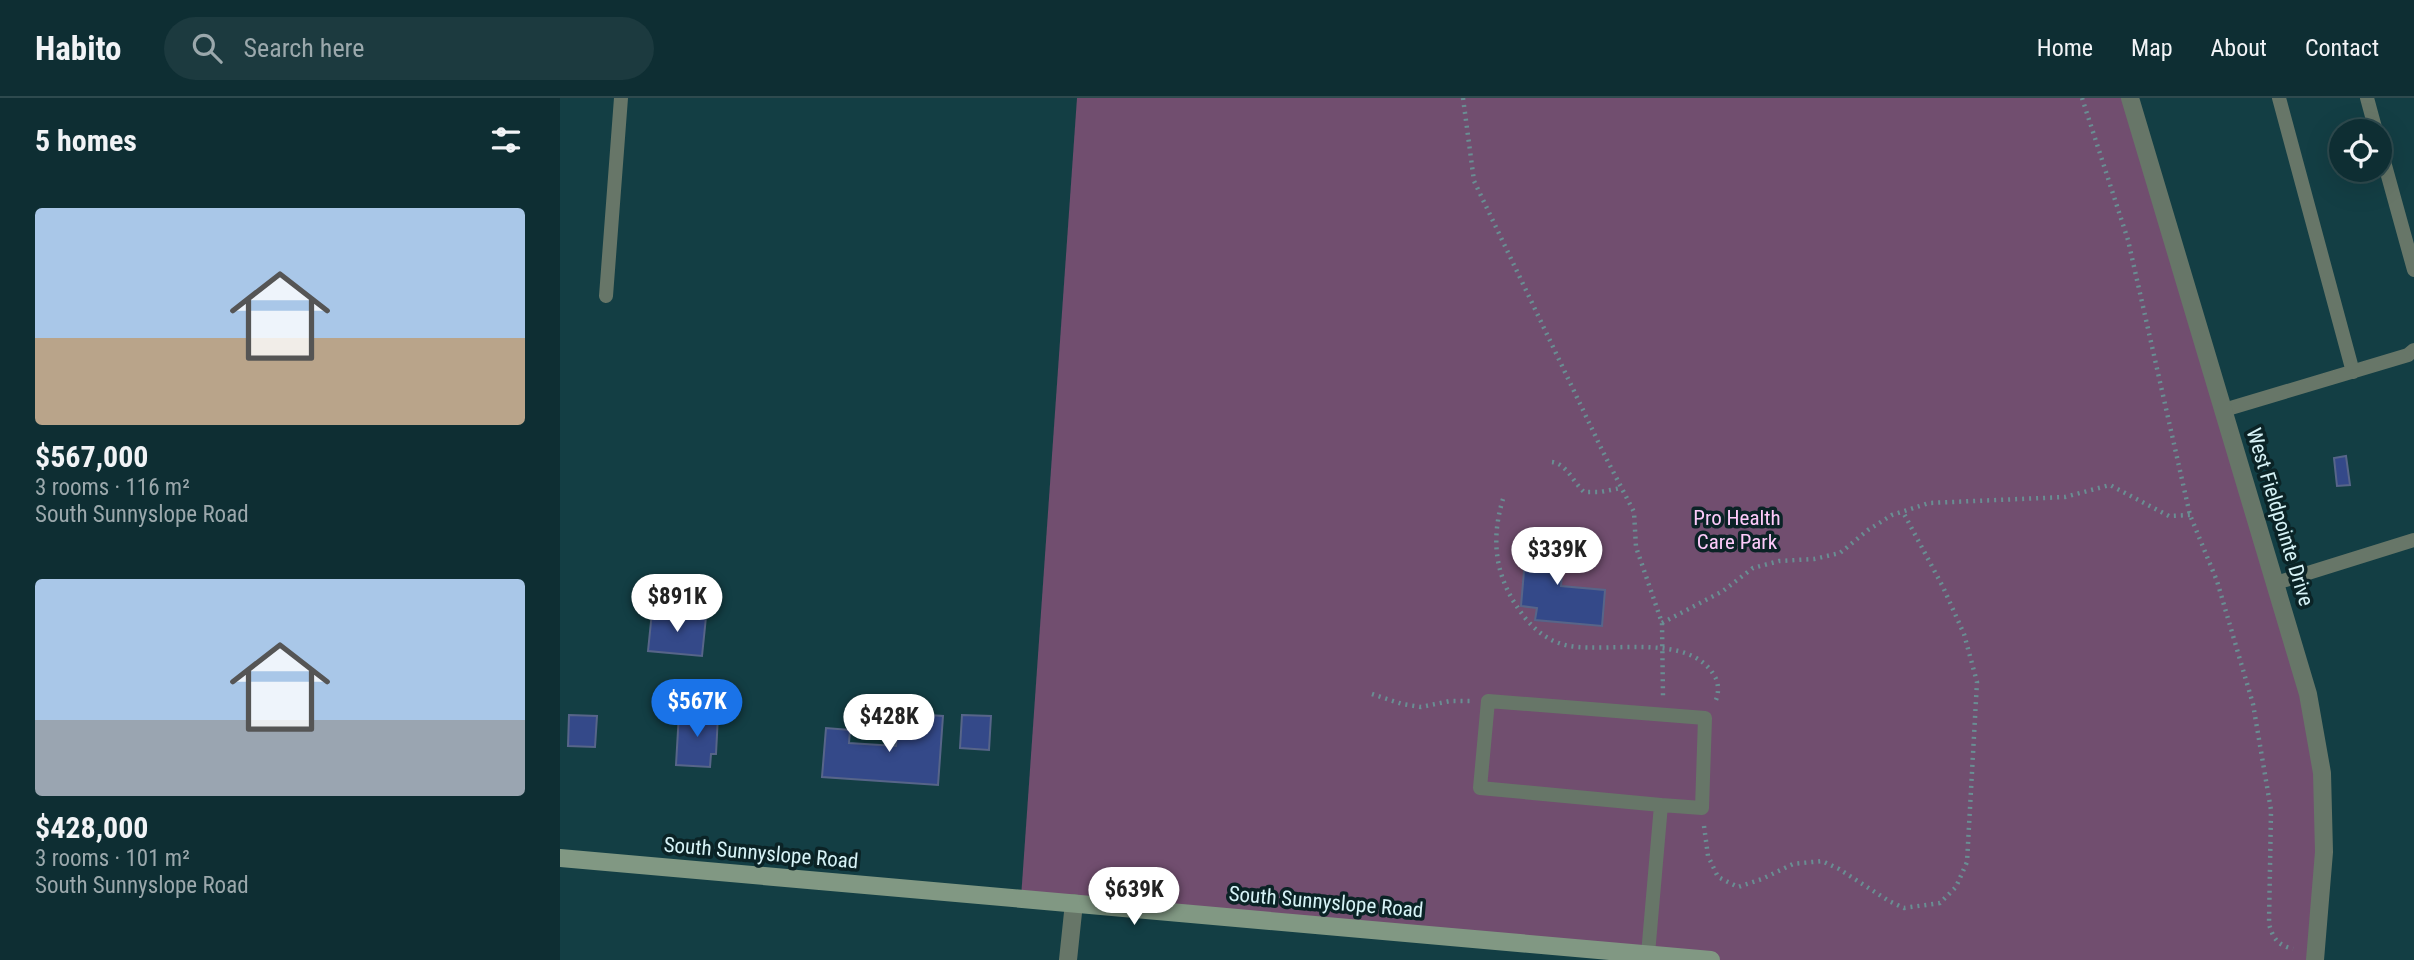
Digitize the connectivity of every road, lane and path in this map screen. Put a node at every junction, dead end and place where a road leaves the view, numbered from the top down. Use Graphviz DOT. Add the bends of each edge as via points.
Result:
graph roads {
  1 [pos="621,98"];
  2 [pos="1463,98"];
  3 [pos="2082,98"];
  4 [pos="2130,98"];
  5 [pos="2279,98"];
  6 [pos="2367,98"];
  7 [pos="2373,119"];
  8 [pos="2390,182"];
  9 [pos="2414,270"];
  10 [pos="606,296"];
  11 [pos="2414,350"];
  12 [pos="2353,372"];
  13 [pos="2224,410"];
  14 [pos="1552,461"];
  15 [pos="1621,488"];
  16 [pos="1503,499"];
  17 [pos="1903,512"];
  18 [pos="2190,515"];
  19 [pos="2414,540"];
  20 [pos="2276,583"];
  21 [pos="1662,623"];
  22 [pos="1663,649"];
  23 [pos="1372,694"];
  24 [pos="1488,701"];
  25 [pos="1663,715"];
  26 [pos="1705,718"];
  27 [pos="1661,805"];
  28 [pos="1702,808"];
  29 [pos="560,859"];
  30 [pos="1074,903"];
  31 [pos="2293,949"];
  32 [pos="1648,954"];
  33 [pos="1068,960"];
  34 [pos="1704,960"];
  35 [pos="2315,960"];
  1 -- 10 [label="lane"];
  2 -- 15 [label="path" via="1474,181"];
  3 -- 18 [label="path" via="2128,240"];
  4 -- 13 [label="street, West Fieldpointe Drive"];
  5 -- 12 [label="lane"];
  6 -- 7 [label="lane"];
  8 -- 9 [label="lane"];
  11 -- 12 [label="lane"];
  12 -- 13 [label="lane"];
  13 -- 20 [label="street, West Fieldpointe Drive"];
  14 -- 15 [label="path" via="1566,469 1584,492"];
  15 -- 21 [label="path" via="1634,512 1636,547"];
  16 -- 22 [label="path" via="1497,518 1500,574 1511,600 1539,634 1569,646"];
  17 -- 18 [label="path" via="1929,503 2065,497 2109,485 2169,516"];
  17 -- 21 [label="path" via="1884,520 1840,553 1753,568 1723,591"];
  17 -- 28 [label="path" via="1964,634 1977,682 1967,862 1956,887 1940,903 1904,908 1822,861 1793,864 1738,887 1718,877 1708,856"];
  18 -- 31 [label="path" via="2217,581 2253,704 2271,810 2269,924 2273,937"];
  19 -- 20 [label="lane"];
  20 -- 35 [label="street, West Fieldpointe Drive" via="2308,694 2322,773 2324,852"];
  21 -- 22 [label="path"];
  22 -- 25 [label="path"];
  22 -- 26 [label="path" via="1704,662 1717,679 1718,698"];
  23 -- 24 [label="path" via="1421,706"];
  24 -- 25 [label="lane"];
  24 -- 27 [label="lane" via="1480,788"];
  25 -- 26 [label="lane"];
  26 -- 28 [label="lane"];
  27 -- 28 [label="lane"];
  27 -- 32 [label="lane"];
  29 -- 30 [label="street, South Sunnyslope Road"];
  30 -- 32 [label="street, South Sunnyslope Road"];
  30 -- 33 [label="street"];
  32 -- 34 [label="street, South Sunnyslope Road"];
}
